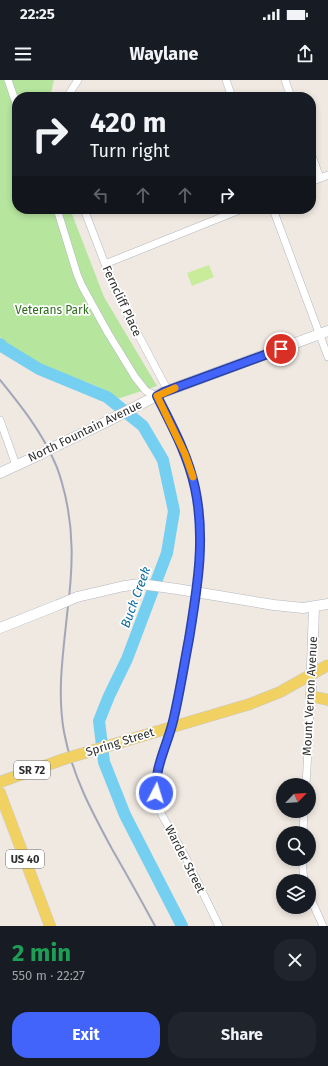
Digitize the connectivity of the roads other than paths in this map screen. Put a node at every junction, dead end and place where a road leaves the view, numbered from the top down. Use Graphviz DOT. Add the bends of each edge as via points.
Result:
graph roads {
  1 [pos="8,80"];
  2 [pos="78,80"];
  3 [pos="226,80"];
  4 [pos="285,80"];
  5 [pos="12,92"];
  6 [pos="71,92"];
  7 [pos="230,92"];
  8 [pos="289,92"];
  9 [pos="316,167"];
  10 [pos="328,175"];
  11 [pos="320,178"];
  12 [pos="316,180"];
  13 [pos="59,214"];
  14 [pos="86,214"];
  15 [pos="230,214"];
  16 [pos="275,214"];
  17 [pos="105,264"];
  18 [pos="324,333"];
  19 [pos="328,357"];
  20 [pos="168,391"];
  21 [pos="157,396"];
  22 [pos="0,420"];
  23 [pos="16,465"];
  24 [pos="0,473"];
  25 [pos="197,592"];
  26 [pos="328,604"];
  27 [pos="314,607"];
  28 [pos="0,628"];
  29 [pos="328,665"];
  30 [pos="311,696"];
  31 [pos="328,700"];
  32 [pos="306,778"];
  33 [pos="0,782"];
  34 [pos="0,793"];
  35 [pos="316,910"];
  36 [pos="50,926"];
  37 [pos="219,926"];
  38 [pos="323,926"];
  1 -- 5 [label="street"];
  2 -- 6 [label="street"];
  3 -- 7 [label="street"];
  4 -- 8 [label="street"];
  9 -- 11 [label="street"];
  10 -- 11 [label="street"];
  11 -- 12 [label="street"];
  13 -- 21 [label="street" via="77,274 91,304 135,377 146,391"];
  14 -- 17 [label="street, Ferncliff Place"];
  15 -- 17 [label="street"];
  16 -- 18 [label="street"];
  17 -- 20 [label="street, Ferncliff Place" via="123,306"];
  18 -- 19 [label="street"];
  18 -- 20 [label="main road, North Fountain Avenue"];
  20 -- 21 [label="main road, North Fountain Avenue"];
  21 -- 23 [label="main road, North Fountain Avenue, bridge"];
  21 -- 25 [label="street, Warder Street" via="185,454 195,488 200,551"];
  22 -- 23 [label="street"];
  23 -- 24 [label="main road, North Fountain Avenue"];
  25 -- 27 [label="main road" via="274,605"];
  25 -- 28 [label="main road, bridge" via="141,584 126,586 77,597"];
  25 -- 37 [label="street, Warder Street" via="174,717 157,774 156,793 162,815"];
  26 -- 27 [label="main road"];
  27 -- 30 [label="main road, Mount Vernon Avenue"];
  29 -- 33 [label="main road, Spring Street / SR 72, bridge" via="280,692 250,704 64,759"];
  30 -- 31 [label="main road"];
  30 -- 32 [label="street, Mount Vernon Avenue"];
  34 -- 36 [label="main road, US 40"];
  35 -- 38 [label="street"];
}
